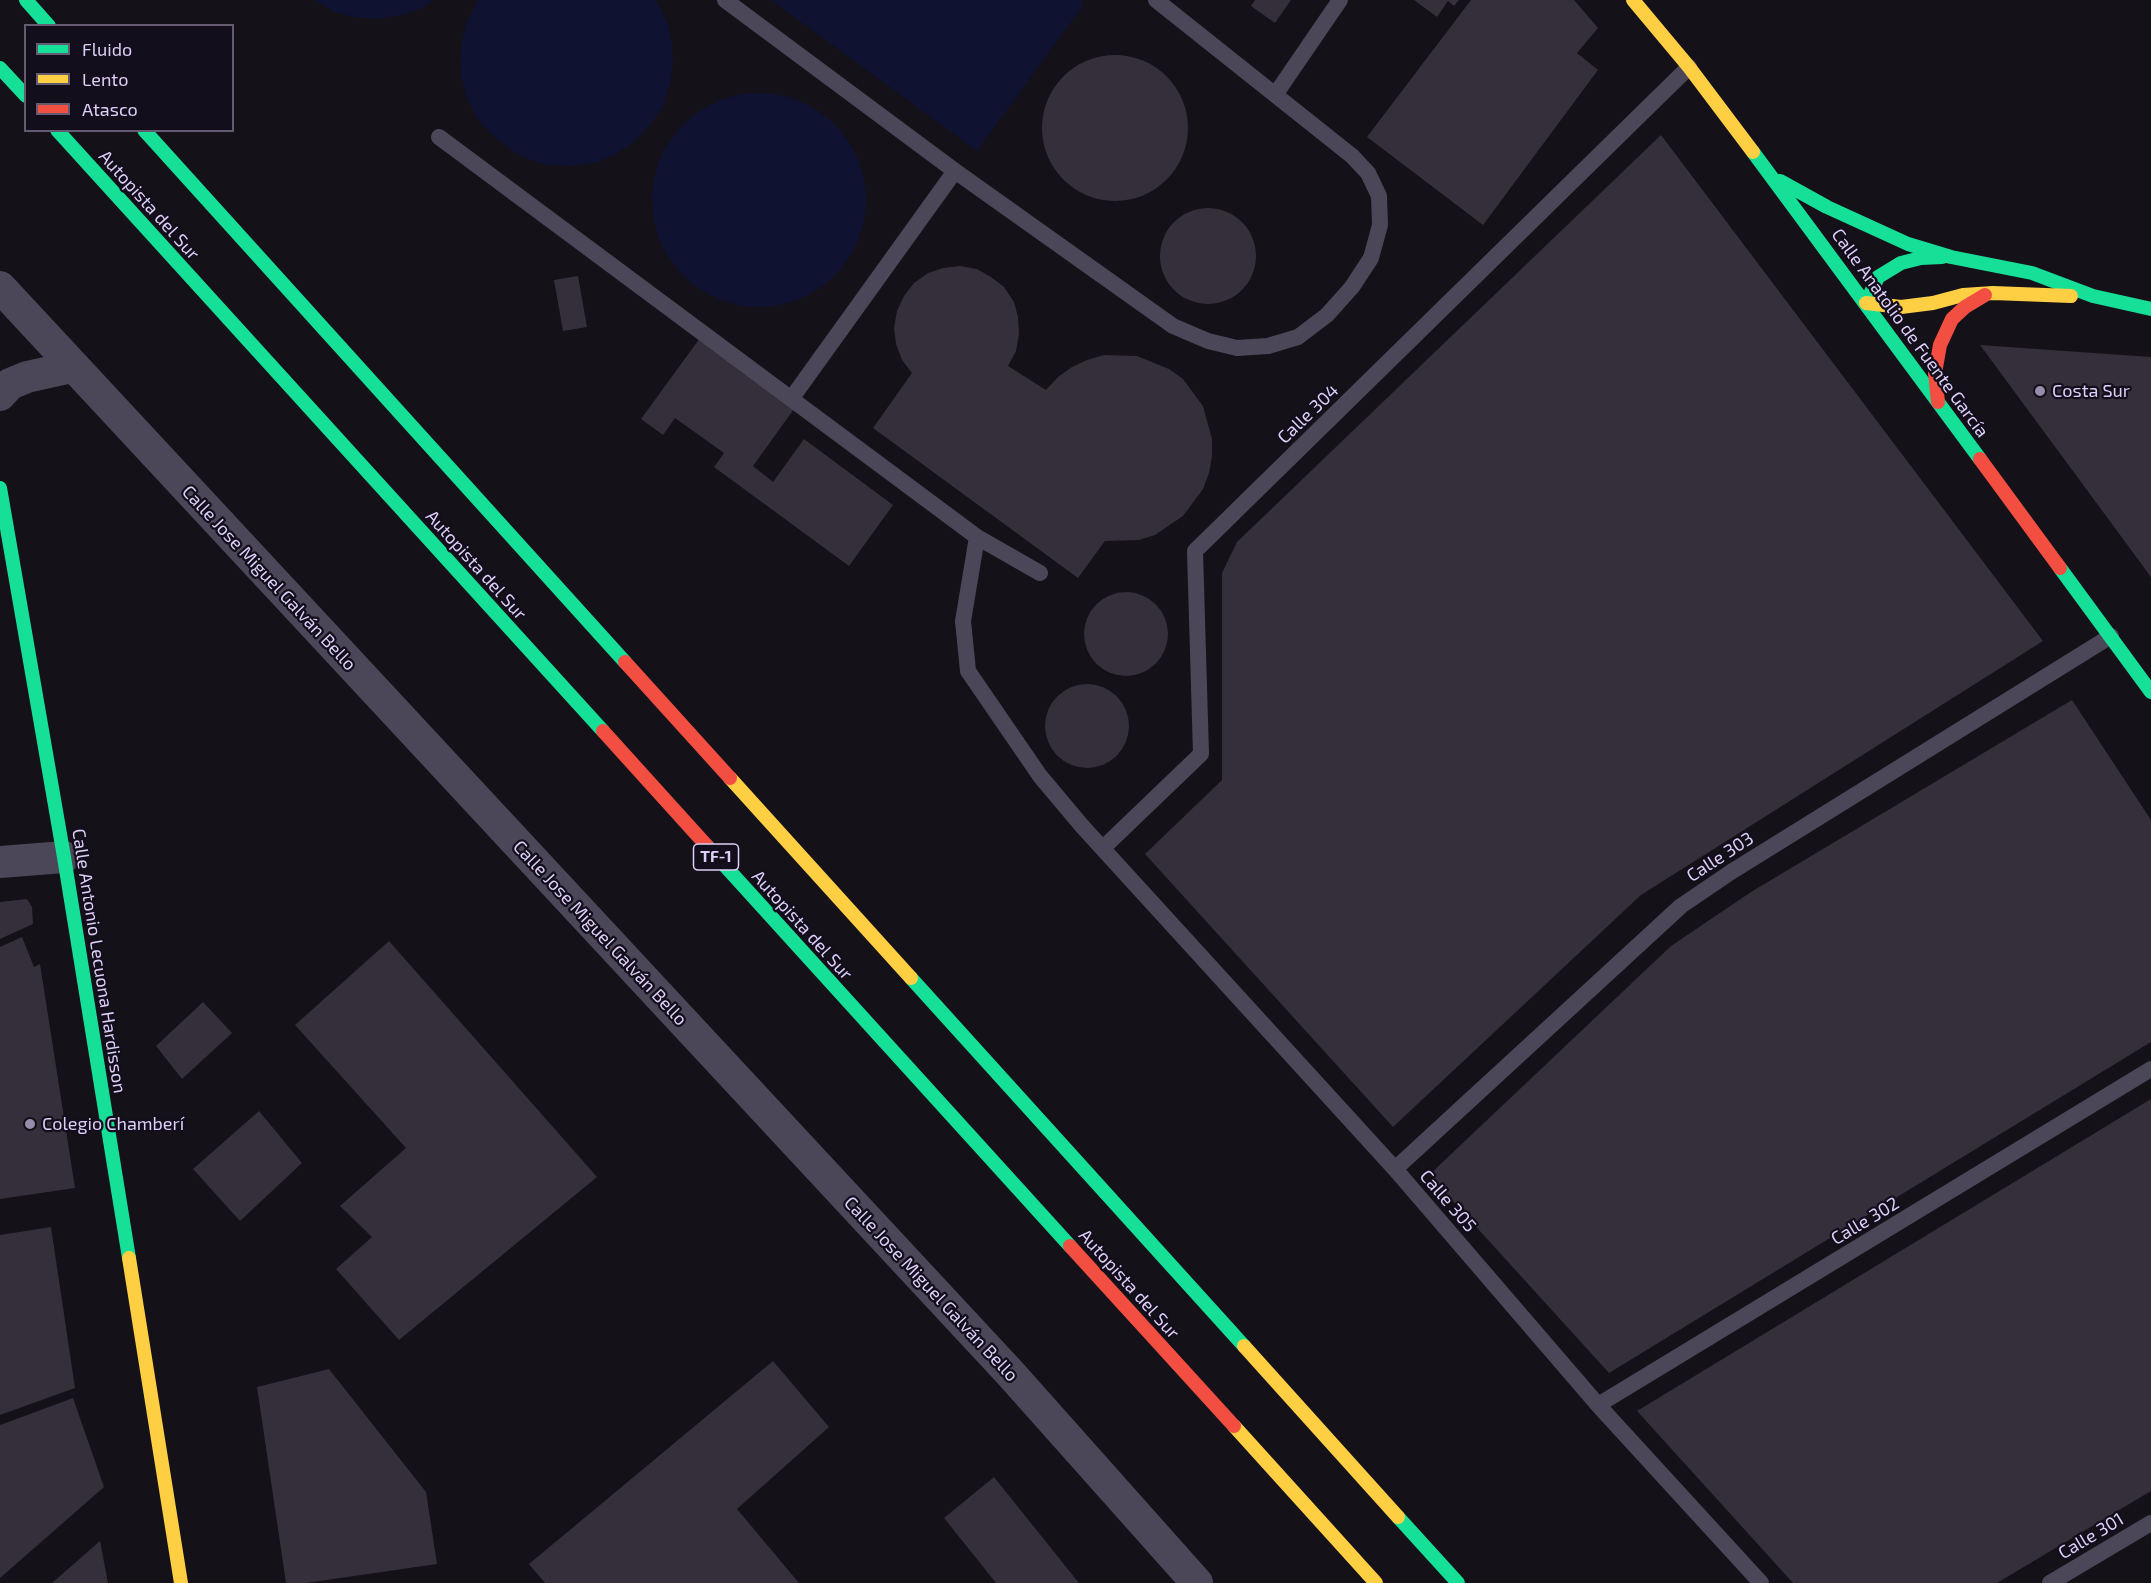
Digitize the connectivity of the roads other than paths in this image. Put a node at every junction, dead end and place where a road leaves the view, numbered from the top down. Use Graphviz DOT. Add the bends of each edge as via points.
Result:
graph roads {
  1 [pos="26,0"];
  2 [pos="725,0"];
  3 [pos="1156,0"];
  4 [pos="1340,0"];
  5 [pos="1633,0"];
  6 [pos="47,24"];
  7 [pos="0,68"];
  8 [pos="1689,68"];
  9 [pos="24,94"];
  10 [pos="1275,95"];
  11 [pos="59,132"];
  12 [pos="146,132"];
  13 [pos="440,137"];
  14 [pos="955,171"];
  15 [pos="1771,176"];
  16 [pos="1951,256"];
  17 [pos="0,288"];
  18 [pos="1989,293"];
  19 [pos="2093,296"];
  20 [pos="1866,303"];
  21 [pos="2151,309"];
  22 [pos="72,367"];
  23 [pos="0,395"];
  24 [pos="791,399"];
  25 [pos="1938,402"];
  26 [pos="0,487"];
  27 [pos="977,537"];
  28 [pos="1040,573"];
  29 [pos="8,592"];
  30 [pos="2111,636"];
  31 [pos="2151,692"];
  32 [pos="1103,848"];
  33 [pos="64,857"];
  34 [pos="0,862"];
  35 [pos="2151,1069"];
  36 [pos="1395,1169"];
  37 [pos="1598,1405"];
  38 [pos="2151,1522"];
  39 [pos="181,1583"];
  40 [pos="1197,1583"];
  41 [pos="1376,1583"];
  42 [pos="1458,1583"];
  43 [pos="1761,1583"];
  44 [pos="2050,1583"];
  1 -- 6 [label="main road"];
  2 -- 14 [label="lane"];
  3 -- 10 [label="lane"];
  4 -- 10 [label="lane"];
  5 -- 8 [label="main road, Calle Anatolio de Fuente García"];
  7 -- 9 [label="main road"];
  8 -- 15 [label="main road, Calle Anatolio de Fuente García"];
  8 -- 32 [label="lane, Calle 304" via="1195,551 1201,754"];
  10 -- 14 [label="lane" via="1352,156 1368,174 1379,196 1380,225 1371,258 1327,315 1298,337 1268,346 1237,348 1173,326"];
  11 -- 41 [label="main road, Autopista del Sur / TF-1"];
  12 -- 42 [label="main road"];
  13 -- 24 [label="lane"];
  14 -- 24 [label="lane"];
  15 -- 16 [label="main road" via="1908,244"];
  15 -- 20 [label="main road, Calle Anatolio de Fuente García"];
  16 -- 19 [label="main road" via="2032,273"];
  16 -- 20 [label="main road" via="1901,263 1878,277"];
  17 -- 22 [label="street, Calle Jose Miguel Galván Bello"];
  18 -- 19 [label="main road"];
  18 -- 20 [label="main road" via="1901,307"];
  18 -- 25 [label="main road" via="1952,319 1940,345 1935,373"];
  19 -- 21 [label="main road"];
  20 -- 25 [label="main road, Calle Anatolio de Fuente García"];
  22 -- 23 [label="street" via="27,377 10,384"];
  22 -- 40 [label="street, Calle Jose Miguel Galván Bello" via="1010,1373"];
  24 -- 27 [label="lane"];
  25 -- 30 [label="main road, Calle Anatolio de Fuente García"];
  26 -- 29 [label="main road, Calle Antonio Lecuona Hardisson"];
  27 -- 28 [label="lane"];
  27 -- 32 [label="lane, Calle 305" via="963,621 968,671 1040,776"];
  29 -- 33 [label="main road, Calle Antonio Lecuona Hardisson"];
  30 -- 31 [label="main road, Calle Anatolio de Fuente García"];
  30 -- 36 [label="lane, Calle 303" via="1681,906"];
  32 -- 36 [label="lane, Calle 305"];
  33 -- 34 [label="street"];
  33 -- 39 [label="main road, Calle Antonio Lecuona Hardisson"];
  35 -- 37 [label="lane, Calle 302"];
  36 -- 37 [label="lane, Calle 305"];
  37 -- 43 [label="lane, Calle 305"];
  38 -- 44 [label="lane, Calle 301"];
}
